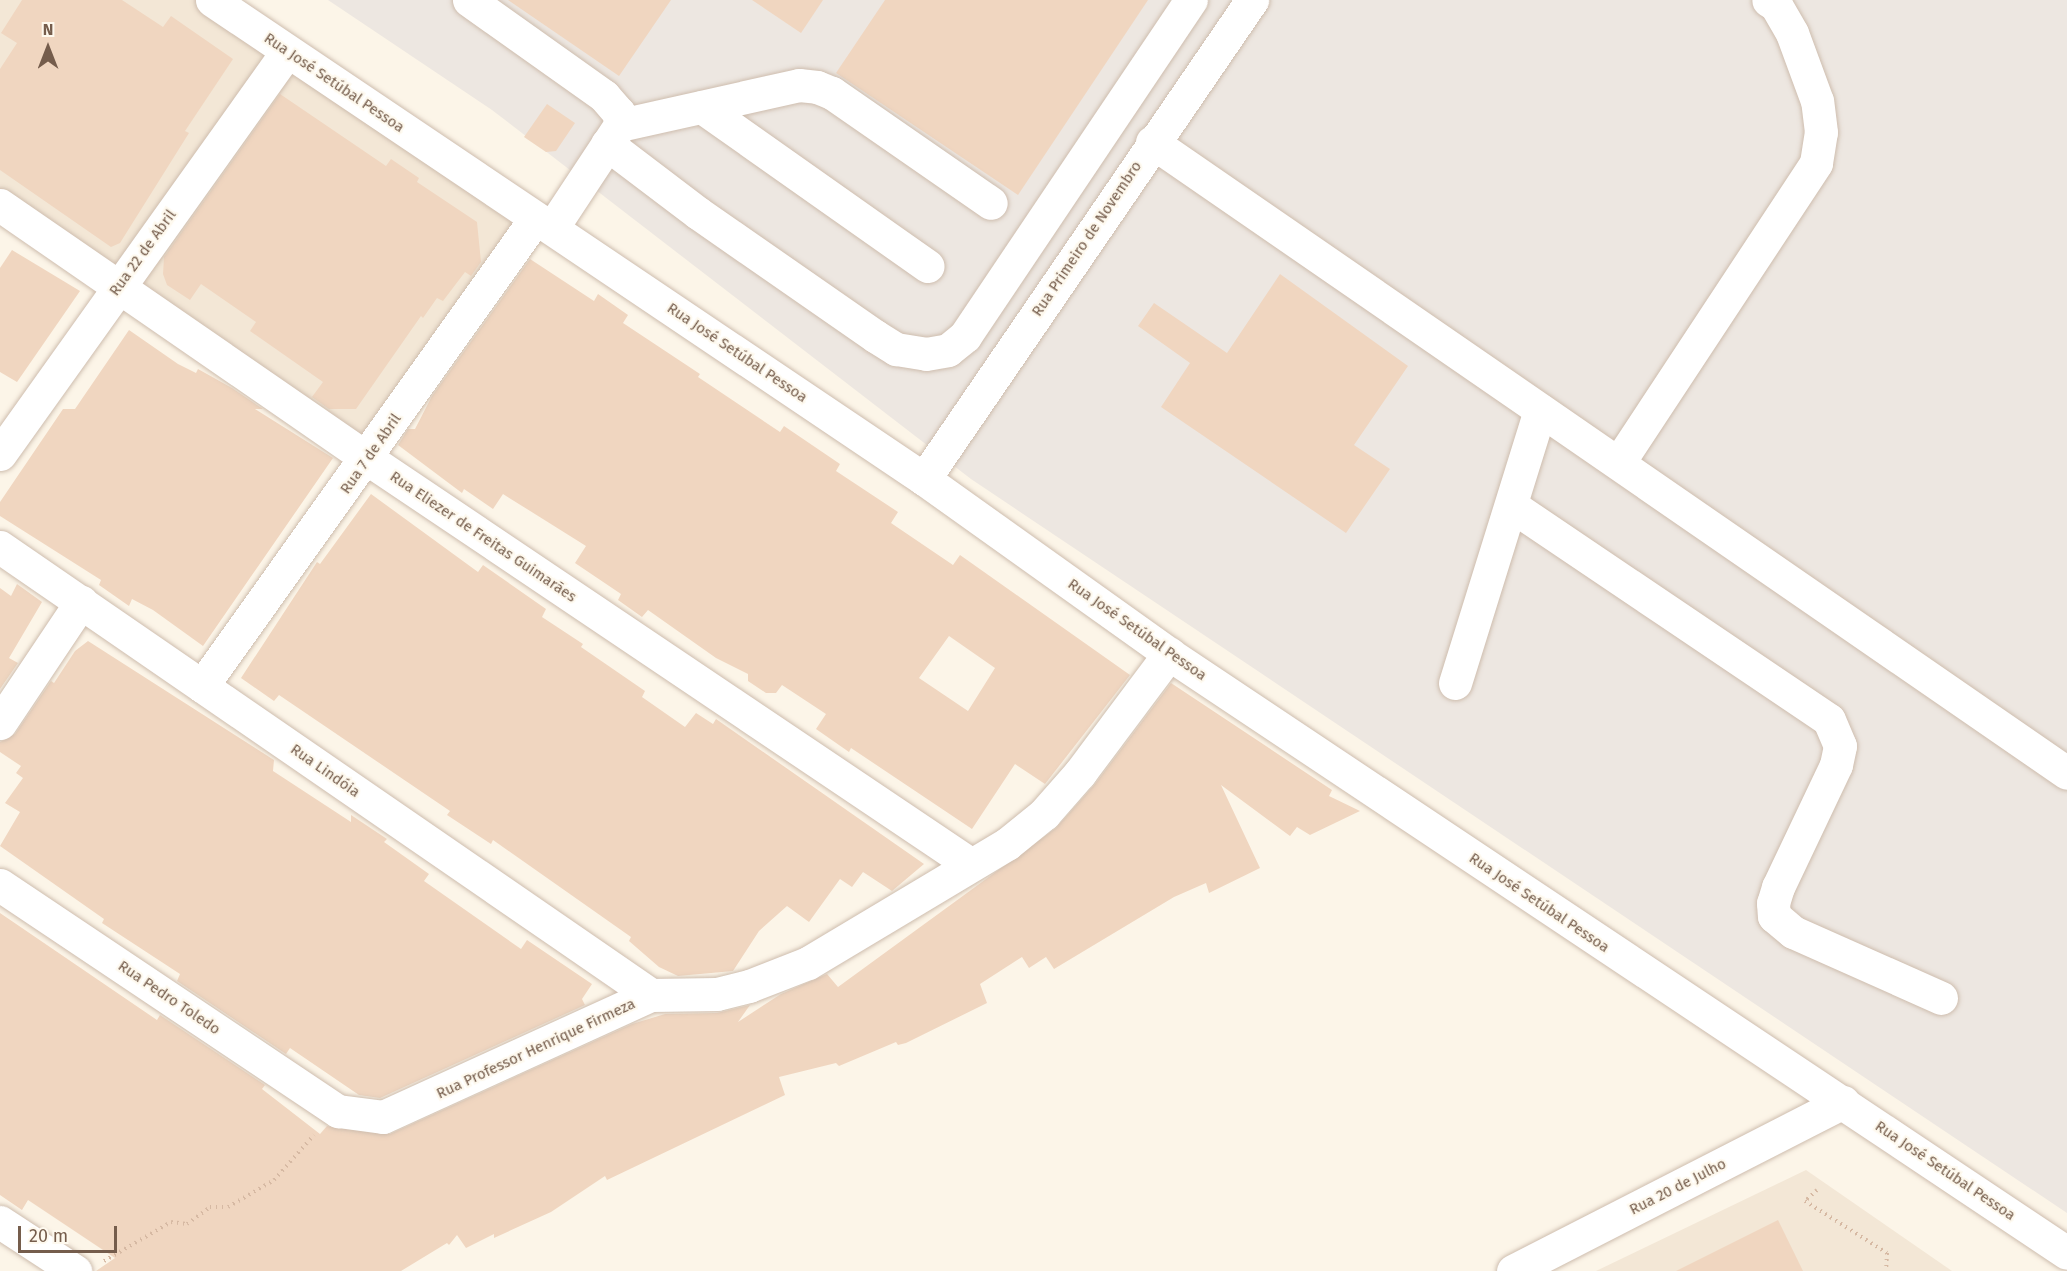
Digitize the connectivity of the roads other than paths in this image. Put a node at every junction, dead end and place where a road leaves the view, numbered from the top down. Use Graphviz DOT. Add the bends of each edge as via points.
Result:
graph roads {
  1 [pos="212,0"];
  2 [pos="469,0"];
  3 [pos="1191,0"];
  4 [pos="1252,0"];
  5 [pos="1774,2"];
  6 [pos="287,52"];
  7 [pos="702,106"];
  8 [pos="614,135"];
  9 [pos="1152,142"];
  10 [pos="991,203"];
  11 [pos="0,205"];
  12 [pos="543,223"];
  13 [pos="927,266"];
  14 [pos="119,287"];
  15 [pos="1540,410"];
  16 [pos="0,454"];
  17 [pos="368,459"];
  18 [pos="1619,462"];
  19 [pos="924,479"];
  20 [pos="1512,506"];
  21 [pos="0,547"];
  22 [pos="81,602"];
  23 [pos="1169,654"];
  24 [pos="1455,683"];
  25 [pos="202,686"];
  26 [pos="0,723"];
  27 [pos="2067,773"];
  28 [pos="970,864"];
  29 [pos="0,885"];
  30 [pos="651,995"];
  31 [pos="1941,998"];
  32 [pos="1843,1102"];
  33 [pos="338,1111"];
  34 [pos="0,1222"];
  35 [pos="2067,1253"];
  36 [pos="86,1268"];
  37 [pos="1513,1271"];
  1 -- 6 [label="street, Rua José Setúbal Pessoa"];
  2 -- 8 [label="street" via="614,103"];
  3 -- 8 [label="street" via="965,336 948,350 926,354 897,349 875,336 706,219"];
  4 -- 9 [label="street, Rua Primeiro de Novembro"];
  5 -- 18 [label="street" via="1792,33 1817,101 1821,132 1816,164"];
  6 -- 12 [label="street, Rua José Setúbal Pessoa"];
  6 -- 14 [label="street, Rua 22 de Abril"];
  7 -- 8 [label="street"];
  7 -- 10 [label="street" via="799,85 817,87 832,93"];
  7 -- 13 [label="street"];
  8 -- 12 [label="street, Rua 7 de Abril"];
  9 -- 15 [label="street"];
  9 -- 19 [label="street, Rua Primeiro de Novembro"];
  11 -- 14 [label="street, Rua Eliezer de Freitas Guimarães"];
  12 -- 17 [label="street, Rua 7 de Abril"];
  12 -- 19 [label="street, Rua José Setúbal Pessoa"];
  14 -- 16 [label="street, Rua 22 de Abril"];
  14 -- 17 [label="street, Rua Eliezer de Freitas Guimarães"];
  15 -- 18 [label="street"];
  15 -- 20 [label="street"];
  17 -- 25 [label="street, Rua 7 de Abril"];
  17 -- 28 [label="street, Rua Eliezer de Freitas Guimarães"];
  18 -- 27 [label="street"];
  19 -- 23 [label="street, Rua José Setúbal Pessoa"];
  20 -- 24 [label="street"];
  20 -- 31 [label="street" via="1829,720 1840,746 1836,765 1778,887 1774,916 1793,932"];
  21 -- 22 [label="street, Rua Lindóia"];
  22 -- 25 [label="street, Rua Lindóia"];
  22 -- 26 [label="street"];
  23 -- 28 [label="street, Rua Professor Henrique Firmeza" via="1080,773 1044,814 1006,844"];
  23 -- 32 [label="street, Rua José Setúbal Pessoa" via="1636,969"];
  25 -- 30 [label="street, Rua Lindóia"];
  28 -- 30 [label="street, Rua Professor Henrique Firmeza" via="808,963 748,987 717,994"];
  29 -- 33 [label="street, Rua Pedro Toledo"];
  30 -- 33 [label="street, Rua Professor Henrique Firmeza" via="383,1117"];
  32 -- 35 [label="street, Rua José Setúbal Pessoa"];
  32 -- 37 [label="street, Rua 20 de Julho"];
  34 -- 36 [label="street"];
}
